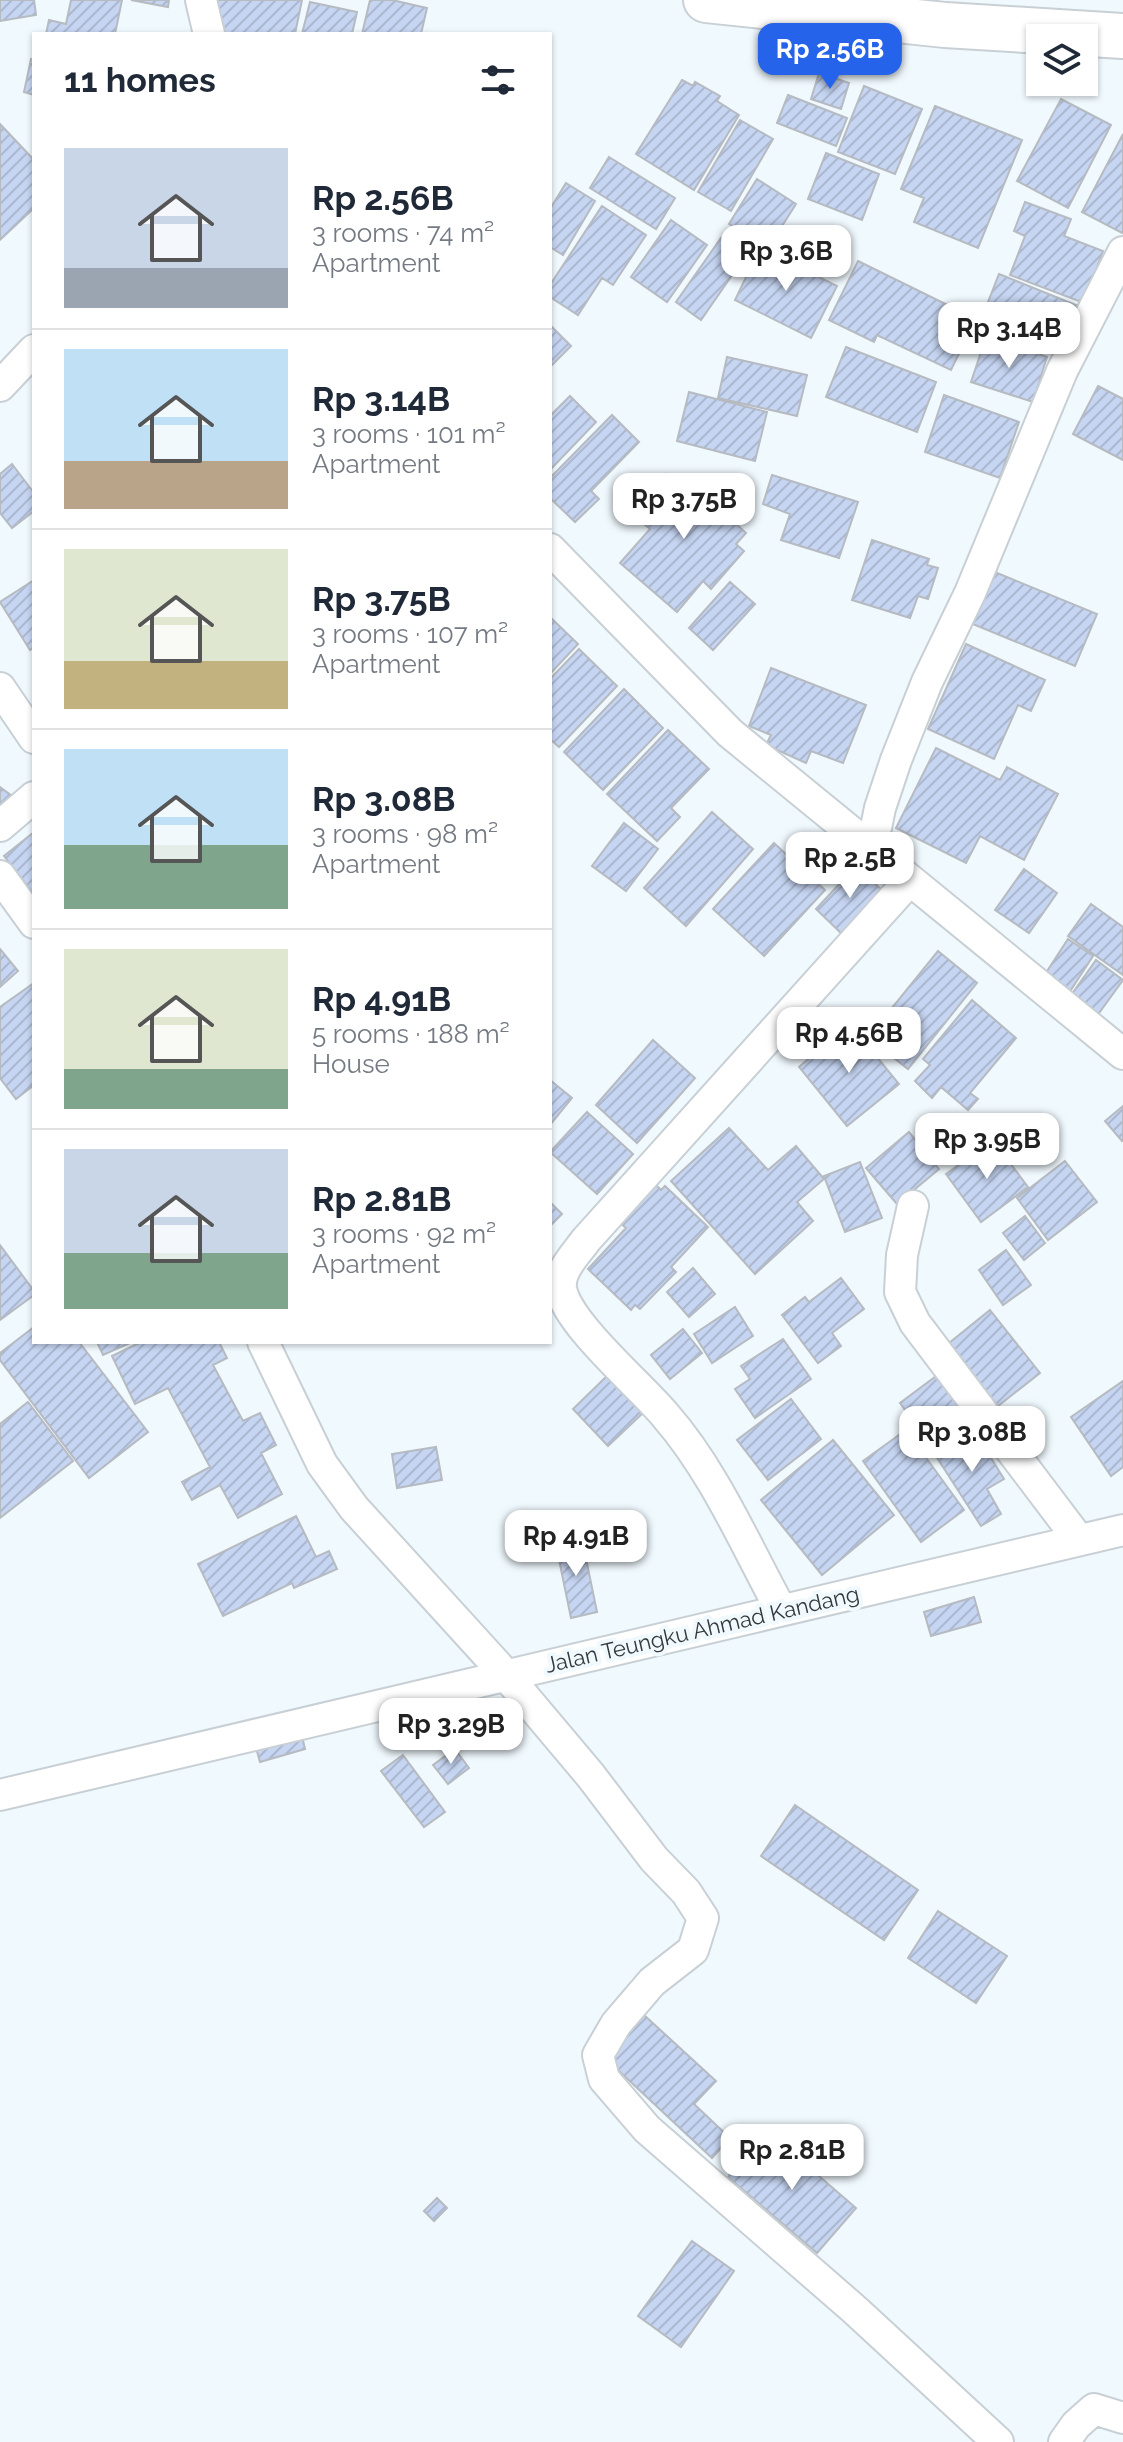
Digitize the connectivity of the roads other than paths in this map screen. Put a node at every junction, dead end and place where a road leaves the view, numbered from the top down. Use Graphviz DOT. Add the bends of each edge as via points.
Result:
graph roads {
  1 [pos="201,0"];
  2 [pos="706,0"];
  3 [pos="209,32"];
  4 [pos="1123,36"];
  5 [pos="1123,252"];
  6 [pos="32,352"];
  7 [pos="0,386"];
  8 [pos="552,551"];
  9 [pos="0,688"];
  10 [pos="32,735"];
  11 [pos="32,799"];
  12 [pos="0,826"];
  13 [pos="872,847"];
  14 [pos="0,876"];
  15 [pos="910,880"];
  16 [pos="32,920"];
  17 [pos="1123,1054"];
  18 [pos="913,1206"];
  19 [pos="264,1344"];
  20 [pos="1123,1530"];
  21 [pos="1079,1540"];
  22 [pos="781,1610"];
  23 [pos="506,1675"];
  24 [pos="0,1795"];
  25 [pos="1123,2418"];
  26 [pos="998,2442"];
  27 [pos="1064,2442"];
  1 -- 3 [label="street"];
  2 -- 4 [label="highway" via="945,25"];
  5 -- 13 [label="street" via="1062,371 970,593 927,682 892,772"];
  6 -- 7 [label="street"];
  8 -- 13 [label="street" via="730,733"];
  9 -- 10 [label="street"];
  11 -- 12 [label="street"];
  13 -- 15 [label="street"];
  14 -- 16 [label="street"];
  15 -- 17 [label="street"];
  15 -- 22 [label="street" via="564,1269 561,1286 567,1306 698,1457"];
  18 -- 21 [label="street" via="900,1292 915,1323"];
  19 -- 23 [label="street" via="322,1464 354,1508"];
  20 -- 21 [label="street, Jalan Teungku Ahmad Kandang"];
  21 -- 22 [label="street, Jalan Teungku Ahmad Kandang"];
  22 -- 23 [label="street, Jalan Teungku Ahmad Kandang"];
  23 -- 24 [label="street, Jalan Teungku Ahmad Kandang"];
  23 -- 26 [label="street" via="703,1918 693,1950 652,1982 616,2024 598,2055 604,2079 647,2129"];
  25 -- 27 [label="street" via="1094,2409"];
}
